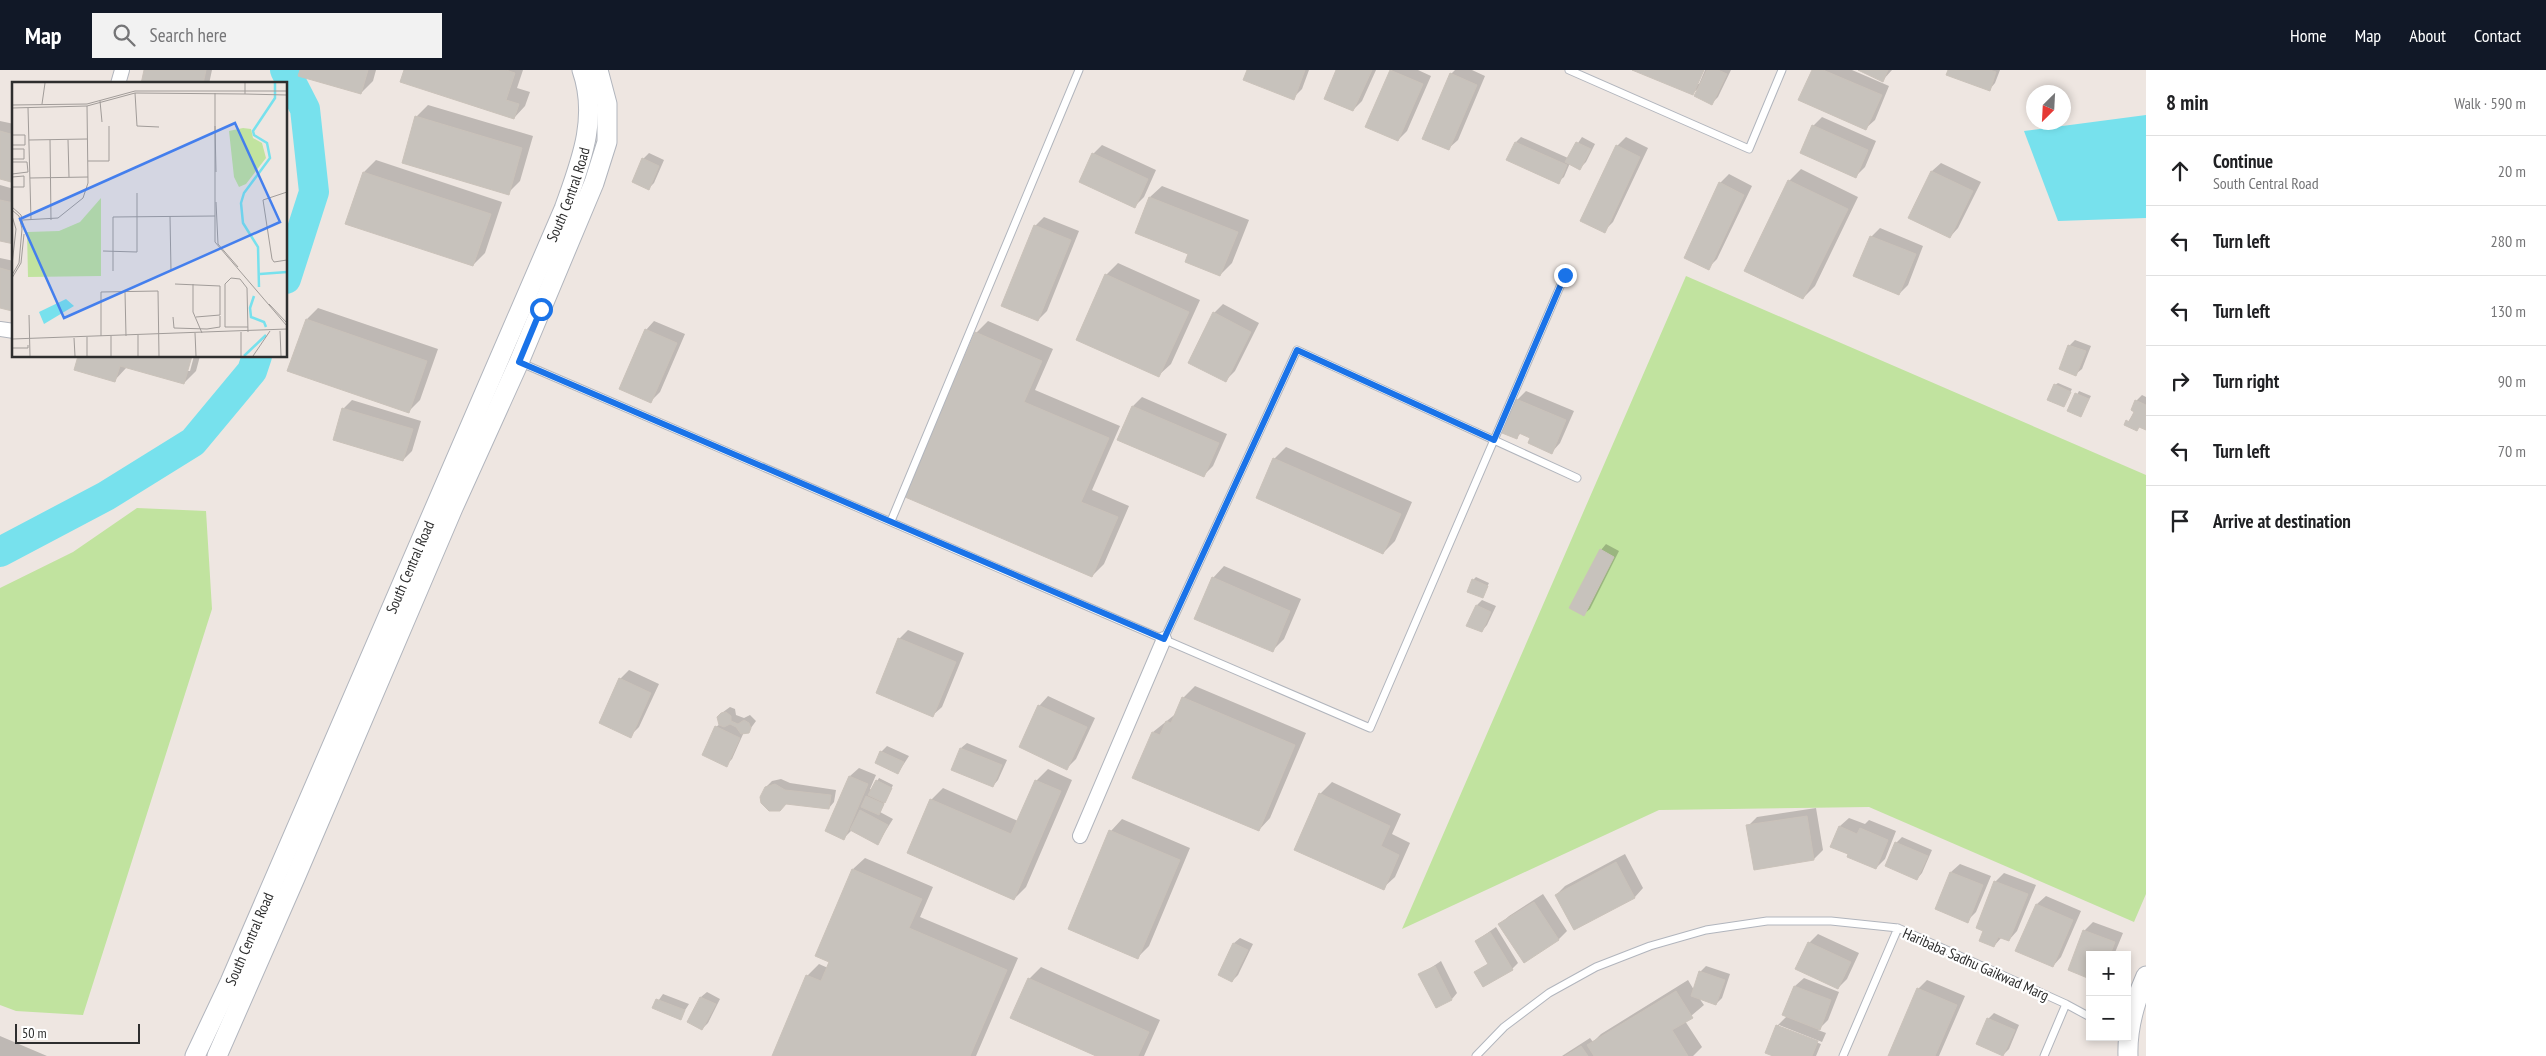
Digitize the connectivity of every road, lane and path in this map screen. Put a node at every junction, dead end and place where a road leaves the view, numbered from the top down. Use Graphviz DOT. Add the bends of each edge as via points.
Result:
graph roads {
  1 [pos="582,70"];
  2 [pos="598,70"];
  3 [pos="1079,70"];
  4 [pos="1569,70"];
  5 [pos="1782,70"];
  6 [pos="1565,275"];
  7 [pos="511,358"];
  8 [pos="1494,440"];
  9 [pos="1577,478"];
  10 [pos="891,521"];
  11 [pos="1164,639"];
  12 [pos="1080,836"];
  13 [pos="1898,928"];
  14 [pos="2146,976"];
  15 [pos="2066,1004"];
  16 [pos="2086,1015"];
  17 [pos="2127,1044"];
  18 [pos="195,1056"];
  19 [pos="217,1056"];
  20 [pos="1476,1056"];
  21 [pos="1843,1056"];
  22 [pos="2044,1056"];
  1 -- 7 [label="street, South Central Road" via="590,113 585,152"];
  2 -- 7 [label="street, South Central Road" via="607,104 607,142 594,183"];
  3 -- 10 [label="lane"];
  4 -- 5 [label="lane" via="1749,149"];
  6 -- 8 [label="lane"];
  7 -- 10 [label="lane"];
  7 -- 18 [label="street, South Central Road"];
  7 -- 19 [label="street, South Central Road" via="453,508"];
  8 -- 9 [label="lane"];
  8 -- 11 [label="lane" via="1297,350"];
  8 -- 11 [label="lane" via="1370,728"];
  10 -- 11 [label="lane"];
  11 -- 12 [label="street"];
  13 -- 15 [label="lane, Haribaba Sadhu Gaikwad Marg"];
  13 -- 20 [label="lane, Haribaba Sadhu Gaikwad Marg" via="1831,921 1768,921 1706,930 1650,946 1596,968 1549,993 1504,1027"];
  13 -- 21 [label="lane"];
  14 -- 17 [label="street" via="2137,997"];
  15 -- 16 [label="lane, Haribaba Sadhu Gaikwad Marg"];
  15 -- 22 [label="lane"];
}
